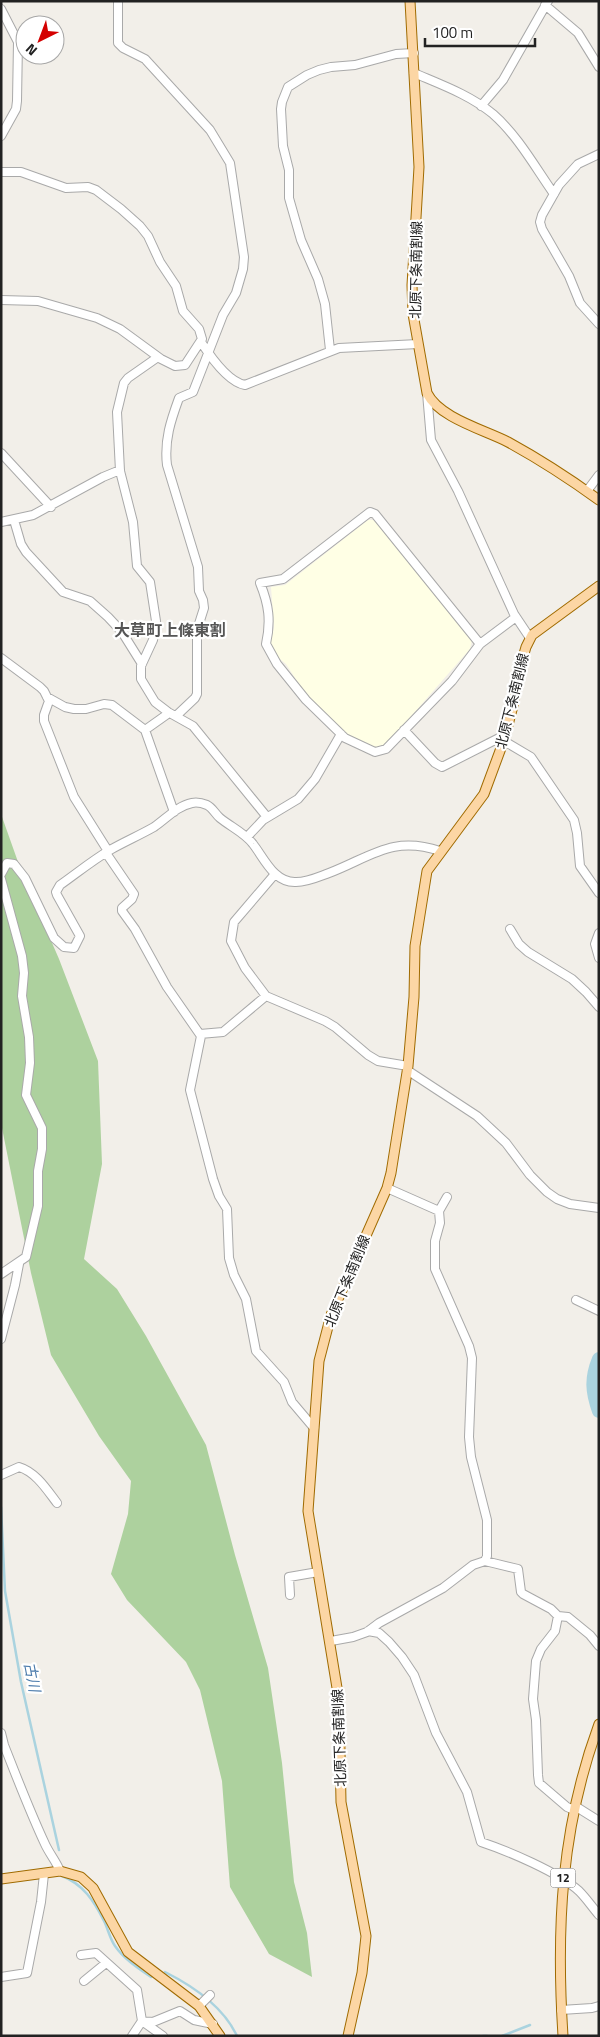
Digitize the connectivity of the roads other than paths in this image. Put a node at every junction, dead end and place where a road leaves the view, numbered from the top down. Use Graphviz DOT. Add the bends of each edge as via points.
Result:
graph roads {
  1 [pos="118,1"];
  2 [pos="410,1"];
  3 [pos="546,3"];
  4 [pos="1,9"];
  5 [pos="414,53"];
  6 [pos="599,67"];
  7 [pos="414,73"];
  8 [pos="481,106"];
  9 [pos="1,136"];
  10 [pos="599,154"];
  11 [pos="1,172"];
  12 [pos="554,194"];
  13 [pos="1,300"];
  14 [pos="599,324"];
  15 [pos="201,342"];
  16 [pos="418,344"];
  17 [pos="330,350"];
  18 [pos="208,354"];
  19 [pos="158,357"];
  20 [pos="427,394"];
  21 [pos="1,453"];
  22 [pos="120,470"];
  23 [pos="599,475"];
  24 [pos="587,491"];
  25 [pos="599,500"];
  26 [pos="51,507"];
  27 [pos="14,520"];
  28 [pos="1,522"];
  29 [pos="599,586"];
  30 [pos="516,617"];
  31 [pos="530,638"];
  32 [pos="480,644"];
  33 [pos="1,658"];
  34 [pos="142,664"];
  35 [pos="48,697"];
  36 [pos="172,715"];
  37 [pos="145,730"];
  38 [pos="404,730"];
  39 [pos="341,734"];
  40 [pos="504,740"];
  41 [pos="174,812"];
  42 [pos="267,817"];
  43 [pos="246,837"];
  44 [pos="440,851"];
  45 [pos="107,852"];
  46 [pos="1,874"];
  47 [pos="275,874"];
  48 [pos="1,878"];
  49 [pos="599,892"];
  50 [pos="510,929"];
  51 [pos="599,933"];
  52 [pos="599,958"];
  53 [pos="266,996"];
  54 [pos="599,1007"];
  55 [pos="200,1034"];
  56 [pos="407,1068"];
  57 [pos="387,1188"];
  58 [pos="447,1197"];
  59 [pos="599,1208"];
  60 [pos="439,1211"];
  61 [pos="18,1264"];
  62 [pos="1,1274"];
  63 [pos="576,1300"];
  64 [pos="599,1311"];
  65 [pos="1,1339"];
  66 [pos="314,1428"];
  67 [pos="1,1475"];
  68 [pos="57,1503"];
  69 [pos="485,1561"];
  70 [pos="318,1572"];
  71 [pos="290,1595"];
  72 [pos="558,1616"];
  73 [pos="368,1630"];
  74 [pos="330,1641"];
  75 [pos="599,1646"];
  76 [pos="599,1724"];
  77 [pos="1,1733"];
  78 [pos="574,1808"];
  79 [pos="599,1820"];
  80 [pos="60,1871"];
  81 [pos="44,1874"];
  82 [pos="1,1879"];
  83 [pos="562,1879"];
  84 [pos="599,1915"];
  85 [pos="81,1955"];
  86 [pos="106,1963"];
  87 [pos="1,1977"];
  88 [pos="84,1981"];
  89 [pos="210,1995"];
  90 [pos="201,2004"];
  91 [pos="599,2006"];
  92 [pos="561,2010"];
  93 [pos="142,2021"];
  94 [pos="213,2024"];
  95 [pos="132,2036"];
  96 [pos="163,2036"];
  97 [pos="220,2036"];
  98 [pos="348,2036"];
  99 [pos="563,2036"];
  1 -- 18 [label="street" via="118,42 145,59 210,130 230,163 243,269 236,293 222,315"];
  2 -- 5 [label="main road, 北原下条南割線"];
  3 -- 6 [label="street" via="578,33"];
  3 -- 8 [label="street" via="502,80"];
  4 -- 9 [label="street" via="18,42 19,51 16,109"];
  5 -- 7 [label="main road, 北原下条南割線"];
  5 -- 17 [label="street" via="319,70 288,87 282,102 289,198 325,304"];
  7 -- 8 [label="street"];
  7 -- 16 [label="main road, 北原下条南割線" via="419,167 412,285"];
  8 -- 12 [label="street" via="512,134"];
  10 -- 12 [label="street" via="578,164"];
  11 -- 15 [label="street" via="21,172 66,188 88,187 121,209 148,236 176,286 183,311 201,332"];
  12 -- 14 [label="street" via="542,215 542,229 569,276 580,303"];
  13 -- 19 [label="street" via="38,301 97,318 120,329"];
  15 -- 18 [label="street"];
  15 -- 19 [label="street" via="185,365 175,366"];
  16 -- 17 [label="street"];
  16 -- 20 [label="main road, 北原下条南割線"];
  17 -- 18 [label="street" via="245,385 237,382"];
  18 -- 36 [label="street" via="193,392 180,398 168,426 165,449 169,473 198,567 204,608 196,630 197,694"];
  19 -- 22 [label="street" via="128,378 121,390 117,412"];
  20 -- 24 [label="main road" via="438,407 507,442"];
  20 -- 30 [label="street" via="431,440"];
  21 -- 26 [label="street"];
  22 -- 26 [label="street"];
  22 -- 34 [label="street" via="133,522 136,566 150,582 155,612 153,640"];
  23 -- 24 [label="street"];
  24 -- 25 [label="main road"];
  26 -- 27 [label="street"];
  27 -- 28 [label="street"];
  27 -- 34 [label="street" via="26,552 63,592 90,601 108,617 122,632"];
  29 -- 31 [label="main road, 北原下条南割線"];
  30 -- 31 [label="street"];
  30 -- 32 [label="street"];
  31 -- 40 [label="main road, 北原下条南割線" via="519,671"];
  32 -- 38 [label="street" via="452,681"];
  32 -- 39 [label="street" via="375,514 370,512 283,579 260,583 268,603 266,644 270,653 294,687"];
  33 -- 35 [label="street" via="40,687"];
  34 -- 36 [label="street" via="141,679 145,689"];
  35 -- 37 [label="street" via="74,709 104,704 112,706"];
  35 -- 45 [label="street" via="44,721 65,776"];
  36 -- 37 [label="street"];
  36 -- 42 [label="street" via="193,726"];
  37 -- 41 [label="street"];
  38 -- 39 [label="street" via="386,749 376,752"];
  38 -- 40 [label="street" via="442,767 499,738"];
  39 -- 42 [label="street" via="315,779 298,799"];
  40 -- 44 [label="main road, 北原下条南割線" via="484,794"];
  40 -- 49 [label="street" via="531,757 568,810 577,833 580,866"];
  41 -- 43 [label="street" via="194,802 206,804"];
  41 -- 45 [label="street" via="154,827"];
  42 -- 43 [label="street"];
  43 -- 47 [label="street"];
  44 -- 47 [label="street" via="412,845 396,846 302,882 284,880"];
  44 -- 56 [label="main road, 北原下条南割線" via="427,871 418,920"];
  45 -- 46 [label="street" via="60,884 56,892 80,936 74,948 64,947 54,938 25,878 14,864 8,863"];
  45 -- 55 [label="street" via="134,894 122,912"];
  47 -- 53 [label="street" via="239,914 231,931 231,941 245,968"];
  48 -- 61 [label="street" via="24,972 22,996 30,1063 26,1095 42,1128 38,1206 26,1257"];
  50 -- 54 [label="street" via="528,952 572,979"];
  51 -- 52 [label="street" via="595,944"];
  53 -- 55 [label="street" via="223,1032"];
  53 -- 56 [label="street" via="335,1027 378,1061"];
  55 -- 66 [label="street" via="190,1090 213,1179 227,1209 229,1258 246,1299 256,1352 284,1382 292,1402"];
  56 -- 57 [label="main road, 北原下条南割線"];
  56 -- 59 [label="street" via="477,1116 506,1143 547,1192 570,1204"];
  57 -- 60 [label="street"];
  57 -- 66 [label="main road, 北原下条南割線" via="331,1315 319,1361"];
  58 -- 60 [label="street"];
  60 -- 69 [label="street" via="435,1269 472,1358 469,1436 487,1520"];
  61 -- 62 [label="street"];
  61 -- 65 [label="street"];
  63 -- 64 [label="street"];
  66 -- 70 [label="main road, 北原下条南割線" via="308,1511"];
  67 -- 68 [label="street" via="19,1467 26,1468"];
  69 -- 72 [label="street" via="518,1569 521,1592"];
  69 -- 73 [label="street" via="473,1565 443,1588"];
  70 -- 71 [label="street" via="289,1578"];
  70 -- 74 [label="main road, 北原下条南割線"];
  72 -- 75 [label="street" via="568,1617"];
  72 -- 78 [label="street" via="555,1631 536,1661 532,1699 538,1775 539,1784 567,1807"];
  73 -- 74 [label="street" via="353,1637"];
  73 -- 83 [label="street" via="389,1642 414,1676 436,1733 466,1792 481,1842"];
  74 -- 98 [label="main road, 北原下条南割線" via="339,1700 341,1802 366,1936 362,1973"];
  76 -- 78 [label="main road, 12"];
  77 -- 80 [label="street" via="32,1815"];
  78 -- 79 [label="street"];
  78 -- 83 [label="main road, 12"];
  80 -- 81 [label="main road"];
  80 -- 90 [label="main road" via="88,1882 128,1952"];
  81 -- 82 [label="main road"];
  81 -- 87 [label="street" via="42,1902 27,1972"];
  83 -- 84 [label="street" via="579,1891"];
  83 -- 92 [label="main road, 12"];
  85 -- 86 [label="street" via="96,1953"];
  86 -- 88 [label="street"];
  86 -- 93 [label="street" via="136,1990"];
  89 -- 90 [label="street"];
  90 -- 94 [label="main road"];
  91 -- 92 [label="street"];
  92 -- 99 [label="main road, 12"];
  93 -- 94 [label="street" via="153,2022 180,2011 194,2020"];
  93 -- 95 [label="street"];
  93 -- 96 [label="street"];
  94 -- 97 [label="main road"];
}
